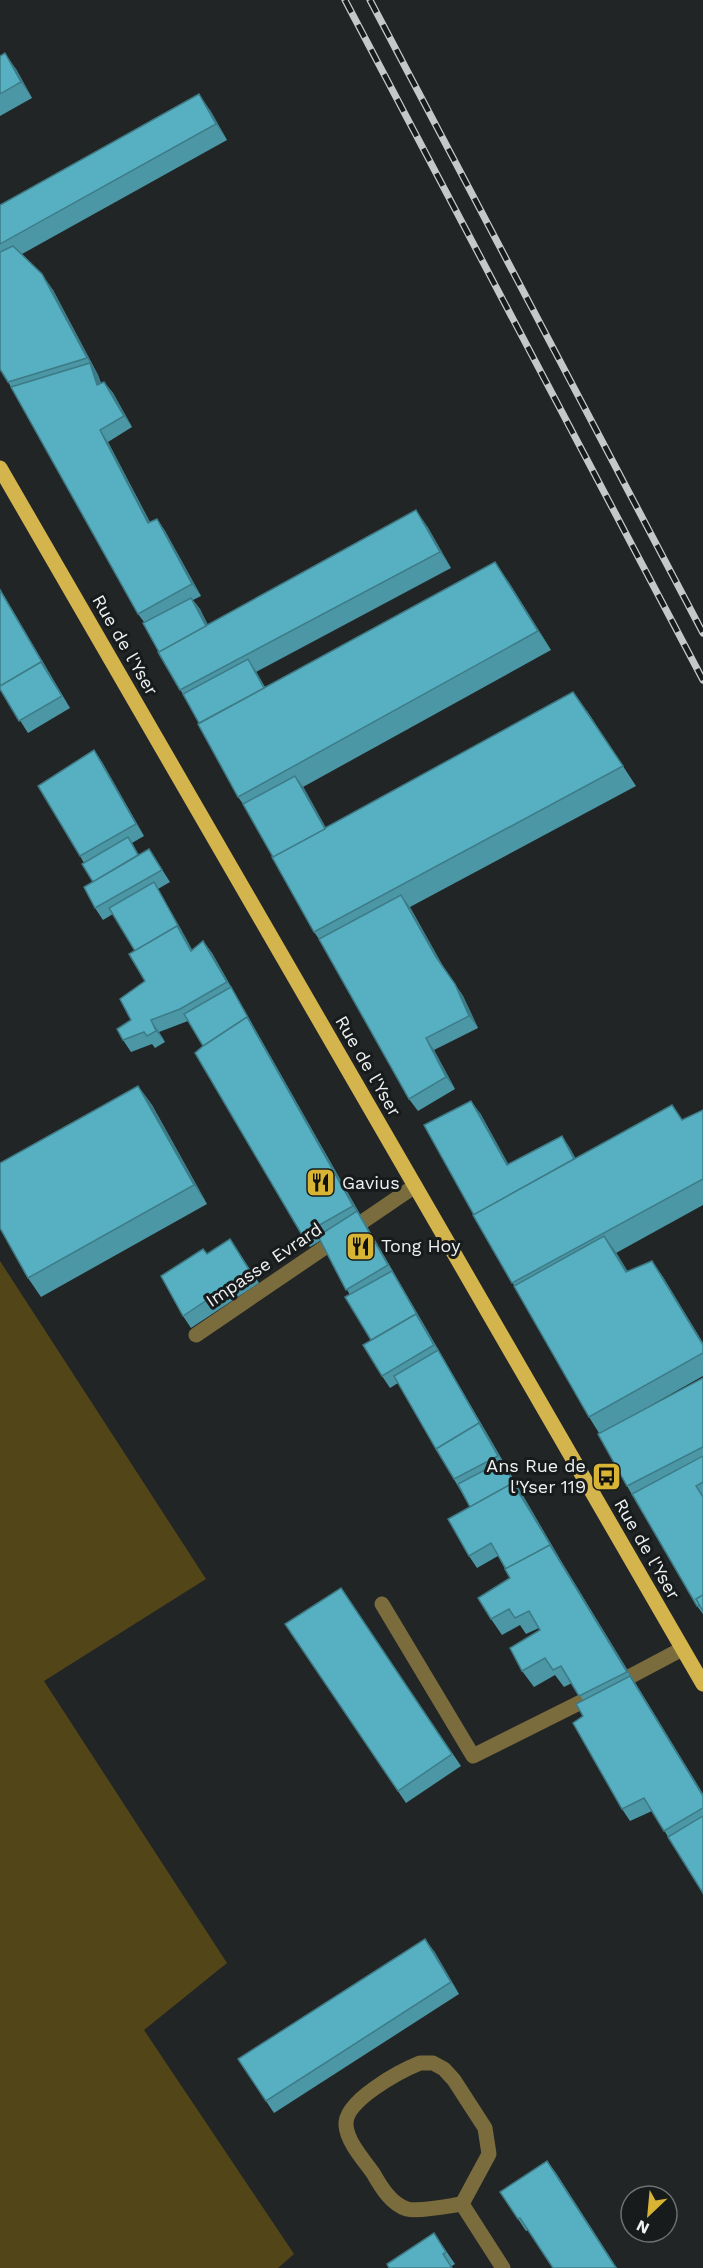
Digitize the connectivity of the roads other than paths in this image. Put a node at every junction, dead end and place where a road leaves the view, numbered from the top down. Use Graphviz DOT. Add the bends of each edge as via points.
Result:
graph roads {
  1 [pos="0,468"];
  2 [pos="415,1186"];
  3 [pos="195,1335"];
  4 [pos="382,1604"];
  5 [pos="682,1649"];
  6 [pos="631,1676"];
  7 [pos="703,1684"];
  8 [pos="585,1700"];
  9 [pos="462,2204"];
  10 [pos="503,2268"];
  1 -- 2 [label="main road, Rue de l'Yser"];
  2 -- 3 [label="street, Impasse Evrard"];
  2 -- 5 [label="main road, Rue de l'Yser"];
  4 -- 8 [label="street" via="473,1756"];
  5 -- 6 [label="street"];
  5 -- 7 [label="main road, Rue de l'Yser"];
  9 -- 9 [label="street" via="408,2209 385,2193 346,2125 355,2103 409,2067 433,2063 444,2069 485,2128 489,2154"];
  9 -- 10 [label="street"];
}
